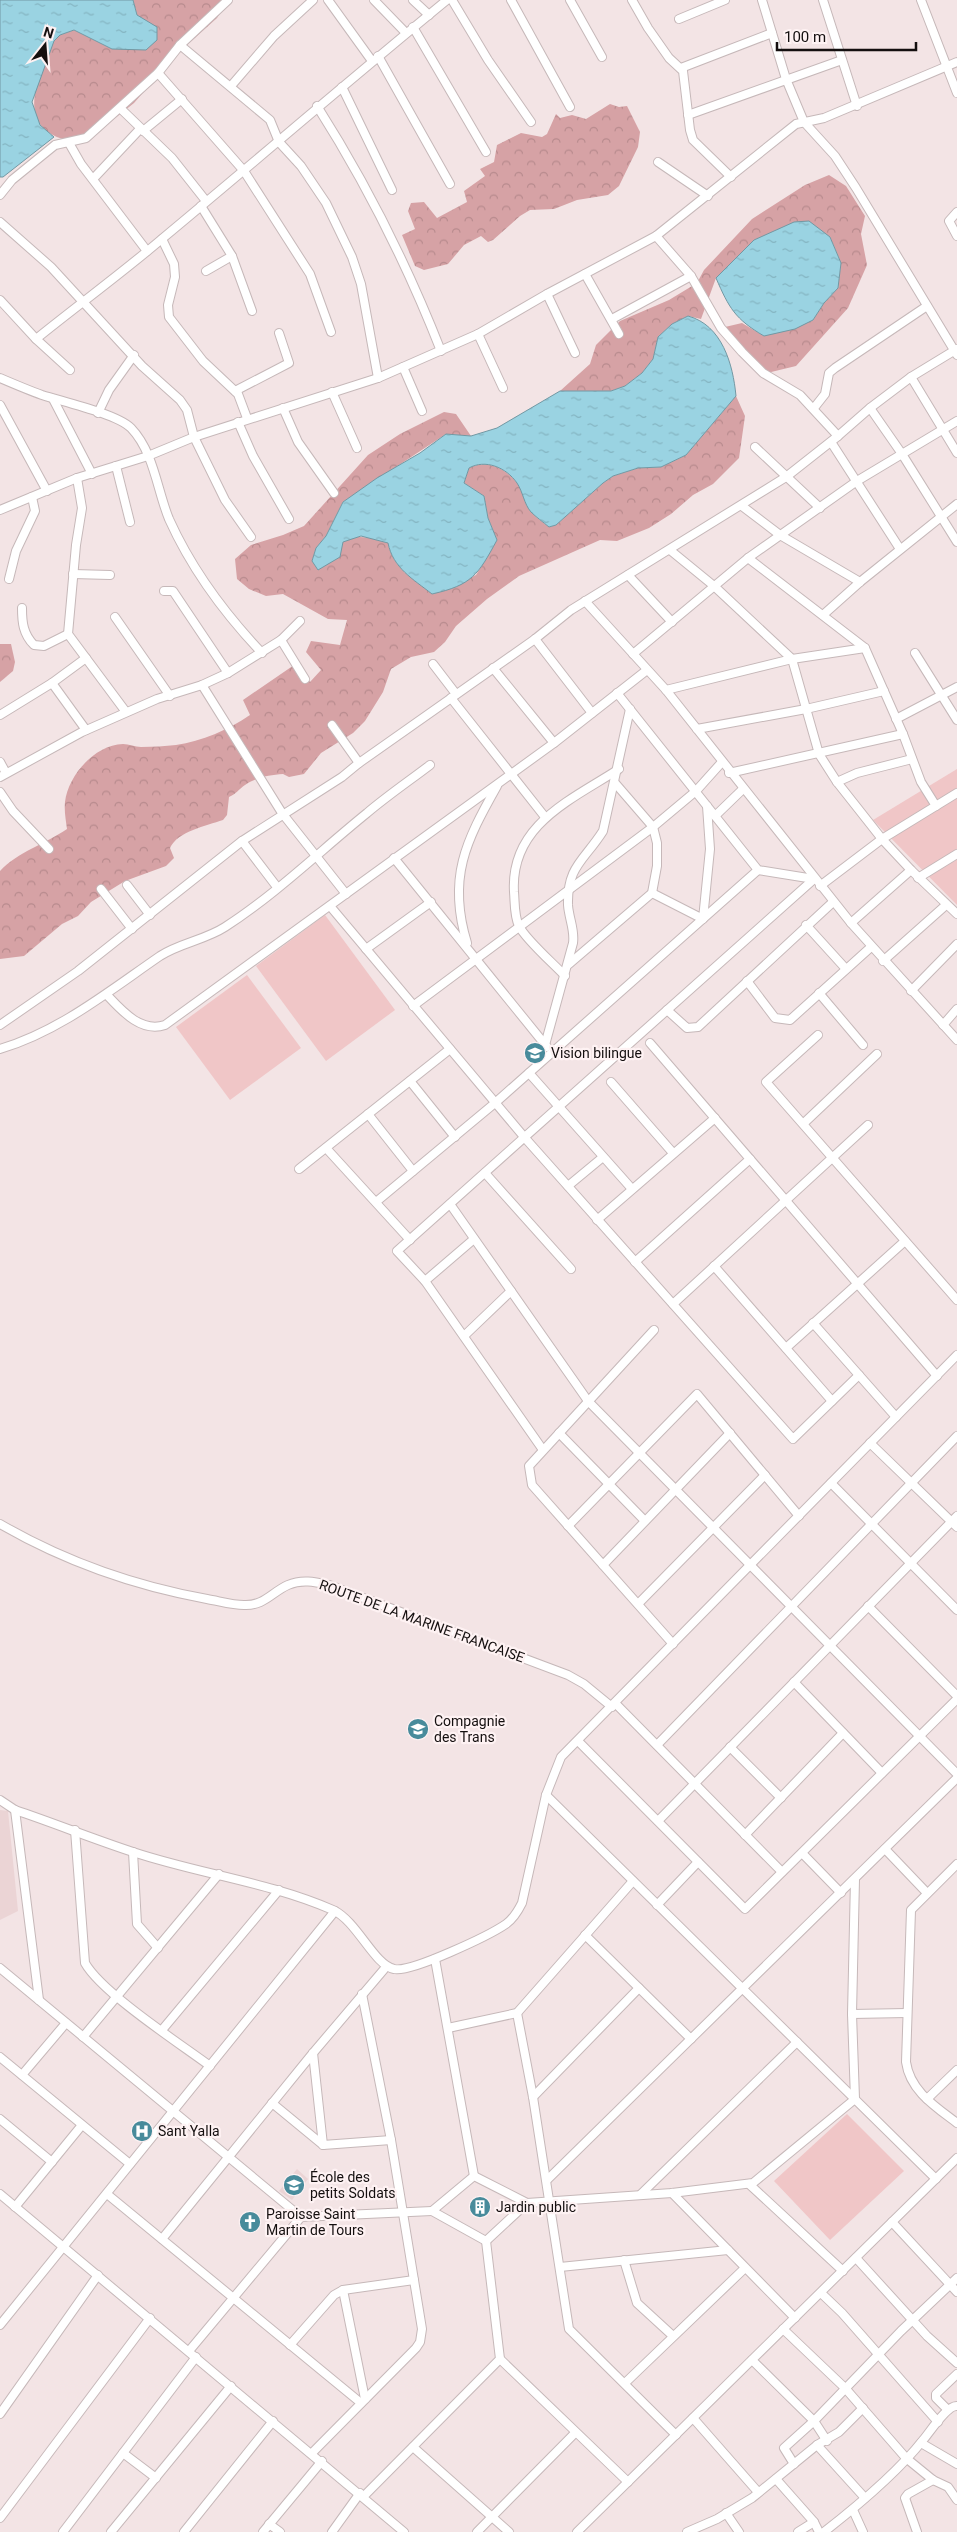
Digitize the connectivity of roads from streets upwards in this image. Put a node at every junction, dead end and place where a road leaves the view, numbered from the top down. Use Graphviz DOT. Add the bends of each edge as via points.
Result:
graph roads {
  1 [pos="228,0"];
  2 [pos="328,0"];
  3 [pos="374,0"];
  4 [pos="413,0"];
  5 [pos="447,0"];
  6 [pos="452,0"];
  7 [pos="510,0"];
  8 [pos="570,0"];
  9 [pos="632,0"];
  10 [pos="725,0"];
  11 [pos="762,0"];
  12 [pos="824,0"];
  13 [pos="921,0"];
  14 [pos="310,1"];
  15 [pos="429,15"];
  16 [pos="679,19"];
  17 [pos="414,27"];
  18 [pos="406,33"];
  19 [pos="772,33"];
  20 [pos="180,45"];
  21 [pos="602,57"];
  22 [pos="375,58"];
  23 [pos="842,60"];
  24 [pos="957,62"];
  25 [pos="947,66"];
  26 [pos="681,68"];
  27 [pos="158,73"];
  28 [pos="786,79"];
  29 [pos="231,86"];
  30 [pos="342,87"];
  31 [pos="957,93"];
  32 [pos="182,99"];
  33 [pos="317,106"];
  34 [pos="570,106"];
  35 [pos="857,106"];
  36 [pos="121,109"];
  37 [pos="688,114"];
  38 [pos="531,122"];
  39 [pos="804,122"];
  40 [pos="142,130"];
  41 [pos="279,142"];
  42 [pos="69,144"];
  43 [pos="486,152"];
  44 [pos="658,162"];
  45 [pos="244,172"];
  46 [pos="731,176"];
  47 [pos="93,179"];
  48 [pos="450,184"];
  49 [pos="392,190"];
  50 [pos="0,195"];
  51 [pos="708,196"];
  52 [pos="203,203"];
  53 [pos="957,212"];
  54 [pos="0,222"];
  55 [pos="656,236"];
  56 [pos="957,236"];
  57 [pos="162,239"];
  58 [pos="147,251"];
  59 [pos="232,256"];
  60 [pos="206,271"];
  61 [pos="585,274"];
  62 [pos="691,276"];
  63 [pos="547,294"];
  64 [pos="0,300"];
  65 [pos="82,301"];
  66 [pos="927,306"];
  67 [pos="252,311"];
  68 [pos="612,318"];
  69 [pos="331,332"];
  70 [pos="279,333"];
  71 [pos="478,334"];
  72 [pos="619,334"];
  73 [pos="36,339"];
  74 [pos="441,351"];
  75 [pos="956,352"];
  76 [pos="575,353"];
  77 [pos="134,355"];
  78 [pos="403,367"];
  79 [pos="70,370"];
  80 [pos="911,377"];
  81 [pos="0,378"];
  82 [pos="378,378"];
  83 [pos="503,388"];
  84 [pos="235,391"];
  85 [pos="332,392"];
  86 [pos="53,398"];
  87 [pos="0,405"];
  88 [pos="283,408"];
  89 [pos="814,408"];
  90 [pos="870,408"];
  91 [pos="422,410"];
  92 [pos="98,413"];
  93 [pos="247,418"];
  94 [pos="957,421"];
  95 [pos="238,422"];
  96 [pos="943,429"];
  97 [pos="838,436"];
  98 [pos="194,437"];
  99 [pos="831,442"];
  100 [pos="755,447"];
  101 [pos="357,448"];
  102 [pos="957,453"];
  103 [pos="902,454"];
  104 [pos="148,456"];
  105 [pos="116,466"];
  106 [pos="92,474"];
  107 [pos="786,477"];
  108 [pos="77,478"];
  109 [pos="857,481"];
  110 [pos="47,491"];
  111 [pos="334,493"];
  112 [pos="32,498"];
  113 [pos="957,504"];
  114 [pos="742,506"];
  115 [pos="1,508"];
  116 [pos="820,508"];
  117 [pos="939,517"];
  118 [pos="289,519"];
  119 [pos="130,522"];
  120 [pos="780,535"];
  121 [pos="251,537"];
  122 [pos="957,542"];
  123 [pos="670,550"];
  124 [pos="900,550"];
  125 [pos="748,558"];
  126 [pos="73,574"];
  127 [pos="110,575"];
  128 [pos="628,575"];
  129 [pos="9,579"];
  130 [pos="860,582"];
  131 [pos="714,586"];
  132 [pos="164,591"];
  133 [pos="585,601"];
  134 [pos="22,608"];
  135 [pos="823,615"];
  136 [pos="116,617"];
  137 [pos="300,621"];
  138 [pos="672,622"];
  139 [pos="68,634"];
  140 [pos="535,639"];
  141 [pos="281,640"];
  142 [pos="865,648"];
  143 [pos="262,653"];
  144 [pos="915,653"];
  145 [pos="633,654"];
  146 [pos="86,658"];
  147 [pos="792,659"];
  148 [pos="433,664"];
  149 [pos="493,668"];
  150 [pos="647,670"];
  151 [pos="228,673"];
  152 [pos="305,679"];
  153 [pos="52,683"];
  154 [pos="202,685"];
  155 [pos="957,687"];
  156 [pos="666,690"];
  157 [pos="884,691"];
  158 [pos="617,693"];
  159 [pos="941,695"];
  160 [pos="170,696"];
  161 [pos="454,696"];
  162 [pos="630,709"];
  163 [pos="806,709"];
  164 [pos="126,712"];
  165 [pos="592,713"];
  166 [pos="0,715"];
  167 [pos="896,719"];
  168 [pos="957,720"];
  169 [pos="332,725"];
  170 [pos="697,729"];
  171 [pos="86,730"];
  172 [pos="903,734"];
  173 [pos="554,743"];
  174 [pos="819,754"];
  175 [pos="912,759"];
  176 [pos="0,762"];
  177 [pos="722,762"];
  178 [pos="359,763"];
  179 [pos="430,764"];
  180 [pos="619,770"];
  181 [pos="729,773"];
  182 [pos="509,774"];
  183 [pos="3,775"];
  184 [pos="499,782"];
  185 [pos="838,782"];
  186 [pos="615,784"];
  187 [pos="743,790"];
  188 [pos="696,791"];
  189 [pos="0,792"];
  190 [pos="957,793"];
  191 [pos="706,805"];
  192 [pos="936,806"];
  193 [pos="282,813"];
  194 [pos="715,816"];
  195 [pos="545,817"];
  196 [pos="653,827"];
  197 [pos="882,839"];
  198 [pos="242,841"];
  199 [pos="49,850"];
  200 [pos="957,854"];
  201 [pos="316,856"];
  202 [pos="394,858"];
  203 [pos="758,870"];
  204 [pos="911,870"];
  205 [pos="918,878"];
  206 [pos="814,879"];
  207 [pos="127,885"];
  208 [pos="820,886"];
  209 [pos="278,888"];
  210 [pos="101,889"];
  211 [pos="569,889"];
  212 [pos="652,893"];
  213 [pos="346,894"];
  214 [pos="431,902"];
  215 [pos="833,902"];
  216 [pos="946,905"];
  217 [pos="330,906"];
  218 [pos="956,912"];
  219 [pos="150,915"];
  220 [pos="703,919"];
  221 [pos="851,923"];
  222 [pos="519,926"];
  223 [pos="806,926"];
  224 [pos="132,929"];
  225 [pos="957,944"];
  226 [pos="468,947"];
  227 [pos="871,947"];
  228 [pos="366,949"];
  229 [pos="477,958"];
  230 [pos="883,960"];
  231 [pos="569,964"];
  232 [pos="846,969"];
  233 [pos="566,976"];
  234 [pos="746,981"];
  235 [pos="911,991"];
  236 [pos="819,993"];
  237 [pos="106,995"];
  238 [pos="413,1006"];
  239 [pos="957,1009"];
  240 [pos="667,1010"];
  241 [pos="0,1024"];
  242 [pos="943,1025"];
  243 [pos="818,1035"];
  244 [pos="957,1040"];
  245 [pos="650,1043"];
  246 [pos="545,1045"];
  247 [pos="864,1045"];
  248 [pos="0,1049"];
  249 [pos="450,1049"];
  250 [pos="551,1052"];
  251 [pos="878,1054"];
  252 [pos="529,1073"];
  253 [pos="410,1081"];
  254 [pos="611,1082"];
  255 [pos="495,1103"];
  256 [pos="558,1107"];
  257 [pos="368,1114"];
  258 [pos="715,1118"];
  259 [pos="804,1123"];
  260 [pos="868,1125"];
  261 [pos="455,1137"];
  262 [pos="524,1138"];
  263 [pos="326,1148"];
  264 [pos="674,1153"];
  265 [pos="603,1157"];
  266 [pos="832,1158"];
  267 [pos="750,1159"];
  268 [pos="299,1168"];
  269 [pos="413,1171"];
  270 [pos="485,1173"];
  271 [pos="568,1186"];
  272 [pos="632,1189"];
  273 [pos="786,1200"];
  274 [pos="376,1202"];
  275 [pos="450,1204"];
  276 [pos="598,1220"];
  277 [pos="474,1238"];
  278 [pos="410,1240"];
  279 [pos="905,1241"];
  280 [pos="635,1262"];
  281 [pos="714,1266"];
  282 [pos="571,1269"];
  283 [pos="425,1281"];
  284 [pos="857,1284"];
  285 [pos="511,1291"];
  286 [pos="957,1300"];
  287 [pos="673,1304"];
  288 [pos="813,1323"];
  289 [pos="654,1330"];
  290 [pos="464,1336"];
  291 [pos="786,1348"];
  292 [pos="957,1355"];
  293 [pos="859,1375"];
  294 [pos="937,1376"];
  295 [pos="588,1401"];
  296 [pos="832,1401"];
  297 [pos="896,1417"];
  298 [pos="559,1433"];
  299 [pos="730,1433"];
  300 [pos="957,1436"];
  301 [pos="870,1443"];
  302 [pos="543,1450"];
  303 [pos="640,1453"];
  304 [pos="765,1475"];
  305 [pos="831,1483"];
  306 [pos="911,1483"];
  307 [pos="609,1484"];
  308 [pos="676,1490"];
  309 [pos="799,1516"];
  310 [pos="646,1521"];
  311 [pos="955,1522"];
  312 [pos="0,1524"];
  313 [pos="872,1524"];
  314 [pos="568,1526"];
  315 [pos="714,1528"];
  316 [pos="910,1563"];
  317 [pos="603,1565"];
  318 [pos="750,1565"];
  319 [pos="638,1604"];
  320 [pos="791,1606"];
  321 [pos="868,1606"];
  322 [pos="956,1606"];
  323 [pos="673,1644"];
  324 [pos="830,1646"];
  325 [pos="794,1682"];
  326 [pos="957,1698"];
  327 [pos="614,1705"];
  328 [pos="844,1733"];
  329 [pos="920,1736"];
  330 [pos="578,1741"];
  331 [pos="657,1745"];
  332 [pos="730,1747"];
  333 [pos="882,1773"];
  334 [pos="957,1774"];
  335 [pos="957,1778"];
  336 [pos="695,1784"];
  337 [pos="546,1796"];
  338 [pos="781,1798"];
  339 [pos="0,1800"];
  340 [pos="15,1810"];
  341 [pos="658,1821"];
  342 [pos="74,1830"];
  343 [pos="745,1834"];
  344 [pos="884,1849"];
  345 [pos="133,1852"];
  346 [pos="802,1852"];
  347 [pos="698,1862"];
  348 [pos="955,1869"];
  349 [pos="782,1872"];
  350 [pos="219,1874"];
  351 [pos="854,1879"];
  352 [pos="633,1881"];
  353 [pos="279,1890"];
  354 [pos="841,1892"];
  355 [pos="927,1893"];
  356 [pos="658,1905"];
  357 [pos="335,1910"];
  358 [pos="586,1935"];
  359 [pos="158,1948"];
  360 [pos="435,1959"];
  361 [pos="386,1967"];
  362 [pos="0,1968"];
  363 [pos="640,1988"];
  364 [pos="743,1989"];
  365 [pos="362,1994"];
  366 [pos="118,1997"];
  367 [pos="39,2000"];
  368 [pos="907,2013"];
  369 [pos="517,2014"];
  370 [pos="852,2014"];
  371 [pos="66,2023"];
  372 [pos="448,2028"];
  373 [pos="162,2030"];
  374 [pos="84,2037"];
  375 [pos="692,2039"];
  376 [pos="797,2042"];
  377 [pos="313,2053"];
  378 [pos="0,2057"];
  379 [pos="210,2066"];
  380 [pos="957,2070"];
  381 [pos="22,2075"];
  382 [pos="534,2097"];
  383 [pos="855,2099"];
  384 [pos="927,2099"];
  385 [pos="272,2103"];
  386 [pos="174,2111"];
  387 [pos="0,2119"];
  388 [pos="957,2123"];
  389 [pos="82,2125"];
  390 [pos="391,2140"];
  391 [pos="323,2145"];
  392 [pos="229,2157"];
  393 [pos="957,2158"];
  394 [pos="52,2162"];
  395 [pos="130,2164"];
  396 [pos="474,2176"];
  397 [pos="936,2179"];
  398 [pos="547,2180"];
  399 [pos="749,2184"];
  400 [pos="672,2193"];
  401 [pos="0,2194"];
  402 [pos="107,2194"];
  403 [pos="641,2194"];
  404 [pos="550,2200"];
  405 [pos="526,2203"];
  406 [pos="15,2207"];
  407 [pos="403,2211"];
  408 [pos="432,2211"];
  409 [pos="301,2217"];
  410 [pos="892,2222"];
  411 [pos="162,2239"];
  412 [pos="486,2241"];
  413 [pos="64,2248"];
  414 [pos="728,2250"];
  415 [pos="856,2258"];
  416 [pos="624,2260"];
  417 [pos="560,2267"];
  418 [pos="745,2268"];
  419 [pos="842,2271"];
  420 [pos="98,2275"];
  421 [pos="957,2278"];
  422 [pos="414,2280"];
  423 [pos="950,2284"];
  424 [pos="343,2290"];
  425 [pos="820,2292"];
  426 [pos="957,2292"];
  427 [pos="234,2298"];
  428 [pos="150,2318"];
  429 [pos="795,2318"];
  430 [pos="913,2320"];
  431 [pos="0,2325"];
  432 [pos="783,2329"];
  433 [pos="674,2336"];
  434 [pos="290,2345"];
  435 [pos="189,2351"];
  436 [pos="880,2355"];
  437 [pos="196,2357"];
  438 [pos="500,2359"];
  439 [pos="752,2360"];
  440 [pos="957,2363"];
  441 [pos="957,2374"];
  442 [pos="625,2383"];
  443 [pos="231,2386"];
  444 [pos="845,2388"];
  445 [pos="363,2401"];
  446 [pos="957,2406"];
  447 [pos="862,2408"];
  448 [pos="948,2410"];
  449 [pos="0,2414"];
  450 [pos="694,2418"];
  451 [pos="273,2421"];
  452 [pos="814,2421"];
  453 [pos="938,2422"];
  454 [pos="575,2433"];
  455 [pos="676,2435"];
  456 [pos="827,2441"];
  457 [pos="921,2443"];
  458 [pos="817,2445"];
  459 [pos="413,2447"];
  460 [pos="124,2453"];
  461 [pos="312,2453"];
  462 [pos="906,2458"];
  463 [pos="322,2461"];
  464 [pos="794,2464"];
  465 [pos="957,2464"];
  466 [pos="156,2478"];
  467 [pos="776,2479"];
  468 [pos="933,2480"];
  469 [pos="628,2482"];
  470 [pos="758,2492"];
  471 [pos="362,2494"];
  472 [pos="865,2498"];
  473 [pos="957,2500"];
  474 [pos="853,2510"];
  475 [pos="726,2513"];
  476 [pos="491,2517"];
  477 [pos="0,2518"];
  478 [pos="814,2522"];
  479 [pos="269,2524"];
  480 [pos="63,2532"];
  481 [pos="111,2532"];
  482 [pos="184,2532"];
  483 [pos="263,2532"];
  484 [pos="280,2532"];
  485 [pos="332,2532"];
  486 [pos="404,2532"];
  487 [pos="477,2532"];
  488 [pos="509,2532"];
  489 [pos="577,2532"];
  490 [pos="688,2532"];
  491 [pos="739,2532"];
  492 [pos="798,2532"];
  493 [pos="819,2532"];
  494 [pos="824,2532"];
  495 [pos="863,2532"];
  496 [pos="917,2532"];
  1 -- 20 [label="street"];
  2 -- 22 [label="street"];
  3 -- 18 [label="street"];
  4 -- 15 [label="street"];
  5 -- 15 [label="street"];
  6 -- 38 [label="street"];
  7 -- 34 [label="street"];
  8 -- 21 [label="street"];
  9 -- 26 [label="street" via="669,58"];
  10 -- 16 [label="street"];
  11 -- 19 [label="street"];
  12 -- 23 [label="street"];
  13 -- 25 [label="street"];
  14 -- 29 [label="street" via="274,36"];
  15 -- 17 [label="street"];
  17 -- 18 [label="street"];
  17 -- 43 [label="street"];
  18 -- 22 [label="street"];
  19 -- 26 [label="street"];
  19 -- 28 [label="street"];
  20 -- 27 [label="street"];
  20 -- 29 [label="street"];
  22 -- 30 [label="street"];
  22 -- 48 [label="street"];
  23 -- 28 [label="street"];
  23 -- 35 [label="street"];
  24 -- 25 [label="street"];
  25 -- 31 [label="street"];
  25 -- 35 [label="street"];
  26 -- 37 [label="street"];
  27 -- 32 [label="street"];
  27 -- 36 [label="street"];
  28 -- 37 [label="street"];
  28 -- 39 [label="street"];
  29 -- 41 [label="street" via="270,120"];
  30 -- 33 [label="street"];
  30 -- 49 [label="street"];
  32 -- 40 [label="street"];
  32 -- 45 [label="street"];
  33 -- 41 [label="street"];
  33 -- 74 [label="street" via="336,135 396,252"];
  35 -- 39 [label="street"];
  36 -- 40 [label="street"];
  36 -- 42 [label="street" via="86,138"];
  37 -- 46 [label="street" via="694,140"];
  39 -- 46 [label="street" via="782,134"];
  39 -- 66 [label="street" via="840,164"];
  40 -- 47 [label="street"];
  40 -- 52 [label="street" via="172,158"];
  41 -- 45 [label="street"];
  41 -- 82 [label="street" via="301,166 326,203 352,256 366,308"];
  42 -- 47 [label="street"];
  42 -- 50 [label="street" via="55,145 12,180"];
  44 -- 51 [label="street"];
  45 -- 52 [label="street"];
  45 -- 69 [label="street" via="310,274"];
  46 -- 51 [label="street"];
  47 -- 58 [label="street"];
  51 -- 55 [label="street"];
  52 -- 57 [label="street"];
  52 -- 59 [label="street"];
  53 -- 56 [label="street" via="949,221"];
  54 -- 65 [label="street" via="51,267"];
  55 -- 61 [label="street"];
  55 -- 62 [label="street"];
  57 -- 58 [label="street"];
  57 -- 84 [label="street" via="174,264 169,317 203,361"];
  58 -- 65 [label="street"];
  59 -- 60 [label="street"];
  59 -- 67 [label="street"];
  61 -- 63 [label="street"];
  61 -- 68 [label="street"];
  62 -- 68 [label="street"];
  62 -- 89 [label="street" via="721,328 742,352 763,373"];
  63 -- 71 [label="street"];
  63 -- 76 [label="street"];
  64 -- 73 [label="street"];
  65 -- 73 [label="street"];
  65 -- 77 [label="street"];
  66 -- 75 [label="street"];
  66 -- 89 [label="street" via="829,373 825,394"];
  68 -- 72 [label="street"];
  70 -- 84 [label="street" via="289,363"];
  71 -- 74 [label="street"];
  71 -- 83 [label="street"];
  73 -- 79 [label="street"];
  74 -- 78 [label="street"];
  75 -- 80 [label="street"];
  77 -- 92 [label="street" via="109,390"];
  77 -- 98 [label="street" via="180,400 187,410"];
  78 -- 82 [label="street"];
  78 -- 91 [label="street"];
  80 -- 90 [label="street"];
  80 -- 96 [label="street"];
  81 -- 86 [label="street"];
  82 -- 85 [label="street"];
  84 -- 93 [label="street"];
  85 -- 88 [label="street"];
  85 -- 101 [label="street"];
  86 -- 92 [label="street"];
  86 -- 106 [label="street"];
  87 -- 110 [label="street"];
  88 -- 93 [label="street"];
  88 -- 111 [label="street" via="298,442"];
  89 -- 97 [label="street"];
  90 -- 97 [label="street"];
  90 -- 103 [label="street"];
  92 -- 104 [label="street" via="132,429"];
  93 -- 95 [label="street"];
  94 -- 96 [label="street"];
  95 -- 98 [label="street"];
  95 -- 118 [label="street" via="253,456"];
  96 -- 102 [label="street"];
  96 -- 103 [label="street"];
  97 -- 99 [label="street"];
  98 -- 104 [label="street"];
  98 -- 121 [label="street" via="225,500"];
  99 -- 107 [label="street"];
  99 -- 109 [label="street"];
  100 -- 107 [label="street"];
  103 -- 109 [label="street"];
  103 -- 117 [label="street"];
  104 -- 105 [label="street"];
  104 -- 143 [label="street" via="168,517 188,556 231,620"];
  105 -- 106 [label="street"];
  105 -- 119 [label="street"];
  106 -- 108 [label="street"];
  107 -- 114 [label="street"];
  107 -- 116 [label="street"];
  108 -- 110 [label="street"];
  108 -- 126 [label="street" via="82,508"];
  109 -- 116 [label="street"];
  109 -- 124 [label="street"];
  110 -- 112 [label="street"];
  112 -- 115 [label="street"];
  112 -- 129 [label="street" via="35,511 16,551"];
  113 -- 117 [label="street"];
  114 -- 120 [label="street"];
  114 -- 123 [label="street"];
  116 -- 120 [label="street"];
  117 -- 122 [label="street"];
  117 -- 124 [label="street"];
  120 -- 125 [label="street"];
  120 -- 130 [label="street"];
  123 -- 128 [label="street"];
  123 -- 131 [label="street"];
  124 -- 130 [label="street"];
  125 -- 131 [label="street"];
  125 -- 135 [label="street"];
  126 -- 127 [label="street"];
  126 -- 139 [label="street"];
  128 -- 133 [label="street"];
  128 -- 138 [label="street"];
  130 -- 135 [label="street"];
  131 -- 138 [label="street"];
  131 -- 147 [label="street"];
  132 -- 151 [label="street" via="173,591"];
  133 -- 140 [label="street"];
  133 -- 145 [label="street"];
  134 -- 139 [label="street" via="22,624 34,645 44,646"];
  135 -- 142 [label="street"];
  136 -- 160 [label="street"];
  137 -- 141 [label="street"];
  138 -- 145 [label="street"];
  139 -- 146 [label="street"];
  140 -- 149 [label="street"];
  140 -- 165 [label="street"];
  141 -- 143 [label="street"];
  141 -- 152 [label="street"];
  142 -- 147 [label="street"];
  142 -- 157 [label="street"];
  143 -- 151 [label="street"];
  144 -- 159 [label="street"];
  145 -- 150 [label="street"];
  146 -- 153 [label="street"];
  146 -- 164 [label="street"];
  147 -- 156 [label="street"];
  147 -- 163 [label="street"];
  148 -- 161 [label="street"];
  149 -- 161 [label="street"];
  149 -- 173 [label="street"];
  150 -- 156 [label="street"];
  150 -- 158 [label="street"];
  151 -- 154 [label="street"];
  153 -- 166 [label="street"];
  153 -- 171 [label="street"];
  154 -- 160 [label="street"];
  154 -- 193 [label="street"];
  155 -- 159 [label="street"];
  156 -- 170 [label="street"];
  157 -- 163 [label="street"];
  157 -- 167 [label="street"];
  158 -- 162 [label="street"];
  158 -- 165 [label="street"];
  159 -- 167 [label="street"];
  159 -- 168 [label="street"];
  160 -- 164 [label="street"];
  161 -- 178 [label="street"];
  161 -- 182 [label="street"];
  162 -- 180 [label="street"];
  162 -- 188 [label="street"];
  163 -- 170 [label="street"];
  163 -- 174 [label="street"];
  164 -- 171 [label="street"];
  165 -- 173 [label="street"];
  167 -- 172 [label="street"];
  169 -- 178 [label="street"];
  170 -- 177 [label="street"];
  171 -- 183 [label="street"];
  172 -- 174 [label="street"];
  172 -- 175 [label="street"];
  173 -- 182 [label="street"];
  174 -- 181 [label="street"];
  174 -- 185 [label="street"];
  175 -- 185 [label="street" via="857,773"];
  175 -- 192 [label="street"];
  176 -- 183 [label="street"];
  177 -- 181 [label="street"];
  177 -- 188 [label="street"];
  178 -- 193 [label="street"];
  179 -- 201 [label="street"];
  180 -- 186 [label="street"];
  180 -- 195 [label="street"];
  181 -- 187 [label="street"];
  182 -- 184 [label="street"];
  182 -- 195 [label="street"];
  184 -- 202 [label="street"];
  184 -- 226 [label="street" via="467,842 460,867 462,928"];
  185 -- 197 [label="street"];
  186 -- 196 [label="street"];
  186 -- 211 [label="street" via="603,831 576,867"];
  187 -- 194 [label="street"];
  187 -- 206 [label="street"];
  188 -- 191 [label="street"];
  188 -- 196 [label="street"];
  189 -- 199 [label="street" via="13,812"];
  190 -- 192 [label="street"];
  191 -- 194 [label="street"];
  191 -- 220 [label="street" via="710,849"];
  192 -- 197 [label="street"];
  193 -- 198 [label="street"];
  193 -- 201 [label="street"];
  194 -- 203 [label="street"];
  195 -- 222 [label="street" via="532,832 517,866 514,887"];
  196 -- 211 [label="street"];
  196 -- 212 [label="street" via="657,866"];
  197 -- 204 [label="street"];
  197 -- 208 [label="street"];
  198 -- 209 [label="street"];
  198 -- 219 [label="street"];
  200 -- 205 [label="street"];
  201 -- 209 [label="street"];
  201 -- 213 [label="street"];
  202 -- 213 [label="street"];
  202 -- 214 [label="street"];
  203 -- 206 [label="street"];
  203 -- 220 [label="street"];
  204 -- 205 [label="street"];
  204 -- 221 [label="street"];
  205 -- 216 [label="street"];
  206 -- 208 [label="street"];
  206 -- 240 [label="street"];
  207 -- 219 [label="street"];
  208 -- 215 [label="street"];
  209 -- 237 [label="street" via="224,928 162,955"];
  210 -- 224 [label="street"];
  211 -- 222 [label="street"];
  211 -- 231 [label="street" via="568,907 574,934"];
  212 -- 220 [label="street"];
  212 -- 231 [label="street"];
  213 -- 217 [label="street"];
  214 -- 226 [label="street"];
  214 -- 228 [label="street"];
  215 -- 221 [label="street"];
  215 -- 223 [label="street"];
  216 -- 218 [label="street"];
  216 -- 230 [label="street"];
  217 -- 228 [label="street"];
  217 -- 237 [label="street" via="165,1026 145,1026 122,1011"];
  219 -- 224 [label="street"];
  220 -- 250 [label="street"];
  221 -- 227 [label="street"];
  222 -- 229 [label="street"];
  222 -- 233 [label="street"];
  223 -- 232 [label="street"];
  223 -- 234 [label="street"];
  224 -- 241 [label="street" via="78,971"];
  225 -- 235 [label="street"];
  226 -- 229 [label="street"];
  227 -- 230 [label="street"];
  227 -- 232 [label="street"];
  228 -- 238 [label="street"];
  229 -- 238 [label="street"];
  229 -- 246 [label="street"];
  230 -- 235 [label="street"];
  231 -- 233 [label="street"];
  232 -- 236 [label="street"];
  233 -- 246 [label="street"];
  234 -- 236 [label="street" via="775,1018 783,1020 795,1017"];
  234 -- 240 [label="street" via="698,1027 687,1028"];
  235 -- 242 [label="street"];
  236 -- 247 [label="street"];
  237 -- 248 [label="street" via="32,1037"];
  238 -- 249 [label="street"];
  239 -- 242 [label="street"];
  240 -- 256 [label="street"];
  242 -- 244 [label="street"];
  243 -- 259 [label="street" via="766,1082"];
  245 -- 258 [label="street"];
  246 -- 250 [label="street"];
  249 -- 253 [label="street"];
  249 -- 255 [label="street"];
  250 -- 252 [label="street"];
  251 -- 259 [label="street"];
  252 -- 255 [label="street"];
  252 -- 256 [label="street"];
  253 -- 257 [label="street"];
  253 -- 261 [label="street"];
  254 -- 264 [label="street"];
  255 -- 261 [label="street"];
  255 -- 262 [label="street"];
  256 -- 262 [label="street"];
  256 -- 265 [label="street"];
  257 -- 263 [label="street"];
  257 -- 269 [label="street"];
  258 -- 264 [label="street"];
  258 -- 267 [label="street"];
  259 -- 266 [label="street"];
  260 -- 266 [label="street"];
  261 -- 269 [label="street"];
  262 -- 270 [label="street"];
  262 -- 271 [label="street"];
  263 -- 268 [label="street"];
  263 -- 274 [label="street"];
  264 -- 272 [label="street"];
  265 -- 271 [label="street"];
  265 -- 272 [label="street"];
  266 -- 273 [label="street"];
  266 -- 279 [label="street"];
  267 -- 273 [label="street"];
  267 -- 280 [label="street"];
  269 -- 274 [label="street"];
  270 -- 275 [label="street"];
  270 -- 282 [label="street"];
  271 -- 276 [label="street"];
  272 -- 276 [label="street"];
  273 -- 281 [label="street"];
  273 -- 284 [label="street"];
  274 -- 278 [label="street"];
  275 -- 277 [label="street"];
  275 -- 278 [label="street"];
  276 -- 280 [label="street"];
  277 -- 283 [label="street"];
  277 -- 285 [label="street"];
  278 -- 283 [label="street" via="397,1251"];
  279 -- 284 [label="street"];
  279 -- 286 [label="street"];
  280 -- 287 [label="street"];
  281 -- 287 [label="street"];
  281 -- 291 [label="street"];
  283 -- 290 [label="street"];
  284 -- 288 [label="street"];
  284 -- 294 [label="street"];
  285 -- 290 [label="street"];
  285 -- 295 [label="street"];
  287 -- 296 [label="street" via="793,1439"];
  288 -- 291 [label="street"];
  288 -- 293 [label="street"];
  289 -- 295 [label="street"];
  290 -- 302 [label="street"];
  291 -- 296 [label="street"];
  292 -- 294 [label="street"];
  293 -- 296 [label="street"];
  293 -- 297 [label="street"];
  294 -- 297 [label="street"];
  295 -- 298 [label="street"];
  295 -- 303 [label="street"];
  297 -- 301 [label="street"];
  298 -- 302 [label="street"];
  298 -- 307 [label="street"];
  299 -- 303 [label="street" via="697,1394"];
  299 -- 304 [label="street"];
  299 -- 308 [label="street"];
  300 -- 306 [label="street"];
  301 -- 305 [label="street"];
  301 -- 306 [label="street"];
  302 -- 314 [label="street" via="529,1466 532,1485"];
  303 -- 307 [label="street"];
  303 -- 308 [label="street"];
  304 -- 309 [label="street"];
  304 -- 315 [label="street"];
  305 -- 309 [label="street"];
  305 -- 313 [label="street"];
  306 -- 311 [label="street"];
  306 -- 313 [label="street"];
  307 -- 310 [label="street"];
  307 -- 314 [label="street"];
  308 -- 310 [label="street"];
  308 -- 315 [label="street"];
  309 -- 318 [label="street"];
  310 -- 317 [label="street"];
  311 -- 316 [label="street"];
  312 -- 327 [label="street, ROUTE DE LA MARINE FRANCAISE" via="85,1565 132,1582 189,1596 245,1605 264,1602 288,1585 306,1581 329,1585 568,1675"];
  313 -- 316 [label="street"];
  313 -- 320 [label="street"];
  314 -- 317 [label="street"];
  315 -- 318 [label="street"];
  315 -- 319 [label="street"];
  316 -- 321 [label="street"];
  316 -- 322 [label="street"];
  317 -- 319 [label="street"];
  318 -- 320 [label="street"];
  318 -- 323 [label="street"];
  319 -- 323 [label="street"];
  320 -- 324 [label="street"];
  320 -- 331 [label="street"];
  321 -- 324 [label="street"];
  321 -- 326 [label="street"];
  323 -- 327 [label="street"];
  324 -- 325 [label="street"];
  324 -- 329 [label="street"];
  325 -- 328 [label="street"];
  325 -- 332 [label="street"];
  326 -- 329 [label="street"];
  327 -- 330 [label="street"];
  327 -- 331 [label="street, ROUTE DE LA MARINE FRANCAISE"];
  328 -- 333 [label="street"];
  328 -- 338 [label="street"];
  329 -- 333 [label="street"];
  329 -- 334 [label="street"];
  330 -- 337 [label="street" via="561,1757"];
  330 -- 341 [label="street"];
  331 -- 336 [label="street, ROUTE DE LA MARINE FRANCAISE"];
  332 -- 336 [label="street"];
  332 -- 338 [label="street"];
  333 -- 346 [label="street"];
  335 -- 344 [label="street"];
  336 -- 341 [label="street"];
  336 -- 343 [label="street, ROUTE DE LA MARINE FRANCAISE"];
  337 -- 352 [label="street"];
  337 -- 360 [label="street" via="522,1903 516,1914 507,1924"];
  338 -- 343 [label="street"];
  339 -- 340 [label="street"];
  340 -- 342 [label="street"];
  340 -- 367 [label="street"];
  341 -- 347 [label="street"];
  342 -- 345 [label="street"];
  342 -- 366 [label="street" via="85,1963 90,1972"];
  343 -- 349 [label="street, ROUTE DE LA MARINE FRANCAISE"];
  344 -- 351 [label="street"];
  344 -- 355 [label="street"];
  345 -- 350 [label="street"];
  345 -- 359 [label="street" via="137,1924"];
  346 -- 349 [label="street"];
  346 -- 354 [label="street"];
  347 -- 349 [label="street" via="745,1909"];
  347 -- 356 [label="street"];
  348 -- 355 [label="street"];
  350 -- 353 [label="street"];
  350 -- 359 [label="street"];
  351 -- 354 [label="street"];
  351 -- 370 [label="street"];
  352 -- 356 [label="street"];
  352 -- 358 [label="street"];
  353 -- 357 [label="street"];
  353 -- 373 [label="street"];
  354 -- 364 [label="street"];
  355 -- 368 [label="street" via="910,1910"];
  356 -- 364 [label="street"];
  357 -- 361 [label="street" via="348,1919"];
  357 -- 379 [label="street"];
  358 -- 363 [label="street"];
  358 -- 369 [label="street"];
  359 -- 366 [label="street"];
  360 -- 361 [label="street" via="397,1970"];
  360 -- 372 [label="street"];
  361 -- 365 [label="street"];
  362 -- 367 [label="street"];
  363 -- 375 [label="street"];
  363 -- 382 [label="street"];
  364 -- 375 [label="street"];
  364 -- 376 [label="street"];
  365 -- 377 [label="street"];
  365 -- 390 [label="street"];
  366 -- 373 [label="street"];
  366 -- 374 [label="street"];
  367 -- 371 [label="street"];
  368 -- 370 [label="street"];
  368 -- 384 [label="street" via="908,2072"];
  369 -- 372 [label="street"];
  369 -- 382 [label="street"];
  370 -- 383 [label="street"];
  371 -- 374 [label="street"];
  371 -- 381 [label="street"];
  372 -- 396 [label="street"];
  373 -- 379 [label="street"];
  374 -- 386 [label="street"];
  375 -- 398 [label="street"];
  376 -- 383 [label="street"];
  376 -- 403 [label="street"];
  377 -- 385 [label="street"];
  377 -- 391 [label="street"];
  378 -- 381 [label="street"];
  379 -- 386 [label="street"];
  380 -- 384 [label="street"];
  381 -- 389 [label="street"];
  382 -- 398 [label="street"];
  383 -- 397 [label="street"];
  383 -- 399 [label="street" via="759,2180"];
  384 -- 388 [label="street"];
  385 -- 391 [label="street"];
  385 -- 392 [label="street"];
  386 -- 392 [label="street"];
  386 -- 395 [label="street"];
  387 -- 394 [label="street"];
  389 -- 394 [label="street"];
  389 -- 395 [label="street"];
  390 -- 391 [label="street"];
  390 -- 407 [label="street"];
  392 -- 409 [label="street"];
  392 -- 411 [label="street"];
  393 -- 397 [label="street"];
  394 -- 406 [label="street"];
  395 -- 402 [label="street"];
  396 -- 405 [label="street"];
  396 -- 408 [label="street"];
  397 -- 410 [label="street"];
  398 -- 404 [label="street"];
  399 -- 400 [label="street"];
  399 -- 419 [label="street"];
  400 -- 403 [label="street"];
  400 -- 414 [label="street"];
  401 -- 406 [label="street"];
  402 -- 411 [label="street"];
  402 -- 413 [label="street"];
  403 -- 404 [label="street"];
  404 -- 405 [label="street"];
  404 -- 417 [label="street"];
  405 -- 412 [label="street"];
  406 -- 413 [label="street"];
  407 -- 408 [label="street"];
  407 -- 409 [label="street"];
  407 -- 422 [label="street"];
  408 -- 412 [label="street"];
  409 -- 427 [label="street"];
  410 -- 415 [label="street"];
  410 -- 423 [label="street"];
  411 -- 427 [label="street"];
  412 -- 438 [label="street"];
  413 -- 420 [label="street"];
  413 -- 431 [label="street"];
  414 -- 416 [label="street"];
  414 -- 418 [label="street"];
  415 -- 419 [label="street"];
  415 -- 430 [label="street"];
  416 -- 417 [label="street"];
  416 -- 433 [label="street" via="636,2303"];
  417 -- 442 [label="street" via="569,2329"];
  418 -- 429 [label="street"];
  418 -- 433 [label="street"];
  419 -- 425 [label="street"];
  420 -- 428 [label="street"];
  420 -- 449 [label="street"];
  421 -- 423 [label="street"];
  422 -- 424 [label="street"];
  422 -- 445 [label="street" via="422,2329 420,2342"];
  423 -- 426 [label="street"];
  423 -- 430 [label="street"];
  424 -- 434 [label="street" via="327,2302"];
  424 -- 445 [label="street"];
  425 -- 429 [label="street"];
  425 -- 436 [label="street"];
  427 -- 434 [label="street"];
  427 -- 435 [label="street"];
  428 -- 435 [label="street"];
  428 -- 477 [label="street"];
  429 -- 432 [label="street"];
  430 -- 436 [label="street"];
  430 -- 440 [label="street"];
  432 -- 439 [label="street"];
  432 -- 444 [label="street"];
  433 -- 442 [label="street"];
  434 -- 445 [label="street"];
  435 -- 437 [label="street"];
  436 -- 444 [label="street"];
  436 -- 453 [label="street"];
  437 -- 443 [label="street"];
  437 -- 460 [label="street"];
  438 -- 454 [label="street"];
  438 -- 459 [label="street"];
  439 -- 450 [label="street"];
  439 -- 452 [label="street"];
  441 -- 448 [label="street" via="936,2394"];
  442 -- 455 [label="street"];
  443 -- 451 [label="street"];
  443 -- 466 [label="street"];
  444 -- 447 [label="street"];
  444 -- 452 [label="street"];
  445 -- 461 [label="street"];
  446 -- 448 [label="street"];
  447 -- 456 [label="street"];
  447 -- 462 [label="street"];
  448 -- 453 [label="street"];
  450 -- 455 [label="street"];
  450 -- 470 [label="street"];
  451 -- 461 [label="street"];
  451 -- 482 [label="street"];
  452 -- 456 [label="street"];
  452 -- 464 [label="street" via="784,2448"];
  453 -- 457 [label="street"];
  454 -- 469 [label="street"];
  454 -- 476 [label="street"];
  455 -- 469 [label="street"];
  456 -- 458 [label="street"];
  457 -- 462 [label="street"];
  457 -- 465 [label="street"];
  458 -- 464 [label="street"];
  458 -- 472 [label="street"];
  459 -- 471 [label="street"];
  459 -- 476 [label="street"];
  460 -- 466 [label="street"];
  460 -- 480 [label="street"];
  461 -- 463 [label="street"];
  462 -- 468 [label="street"];
  462 -- 472 [label="street"];
  463 -- 471 [label="street"];
  463 -- 479 [label="street"];
  464 -- 467 [label="street"];
  466 -- 481 [label="street"];
  467 -- 470 [label="street"];
  467 -- 478 [label="street"];
  468 -- 473 [label="street" via="948,2487"];
  468 -- 496 [label="street" via="905,2498"];
  469 -- 489 [label="street"];
  470 -- 475 [label="street"];
  471 -- 485 [label="street"];
  471 -- 486 [label="street"];
  472 -- 474 [label="street"];
  474 -- 494 [label="street"];
  474 -- 495 [label="street"];
  475 -- 490 [label="street"];
  475 -- 491 [label="street"];
  476 -- 487 [label="street"];
  476 -- 488 [label="street"];
  478 -- 492 [label="street"];
  478 -- 493 [label="street"];
  479 -- 483 [label="street"];
  479 -- 484 [label="street"];
}
